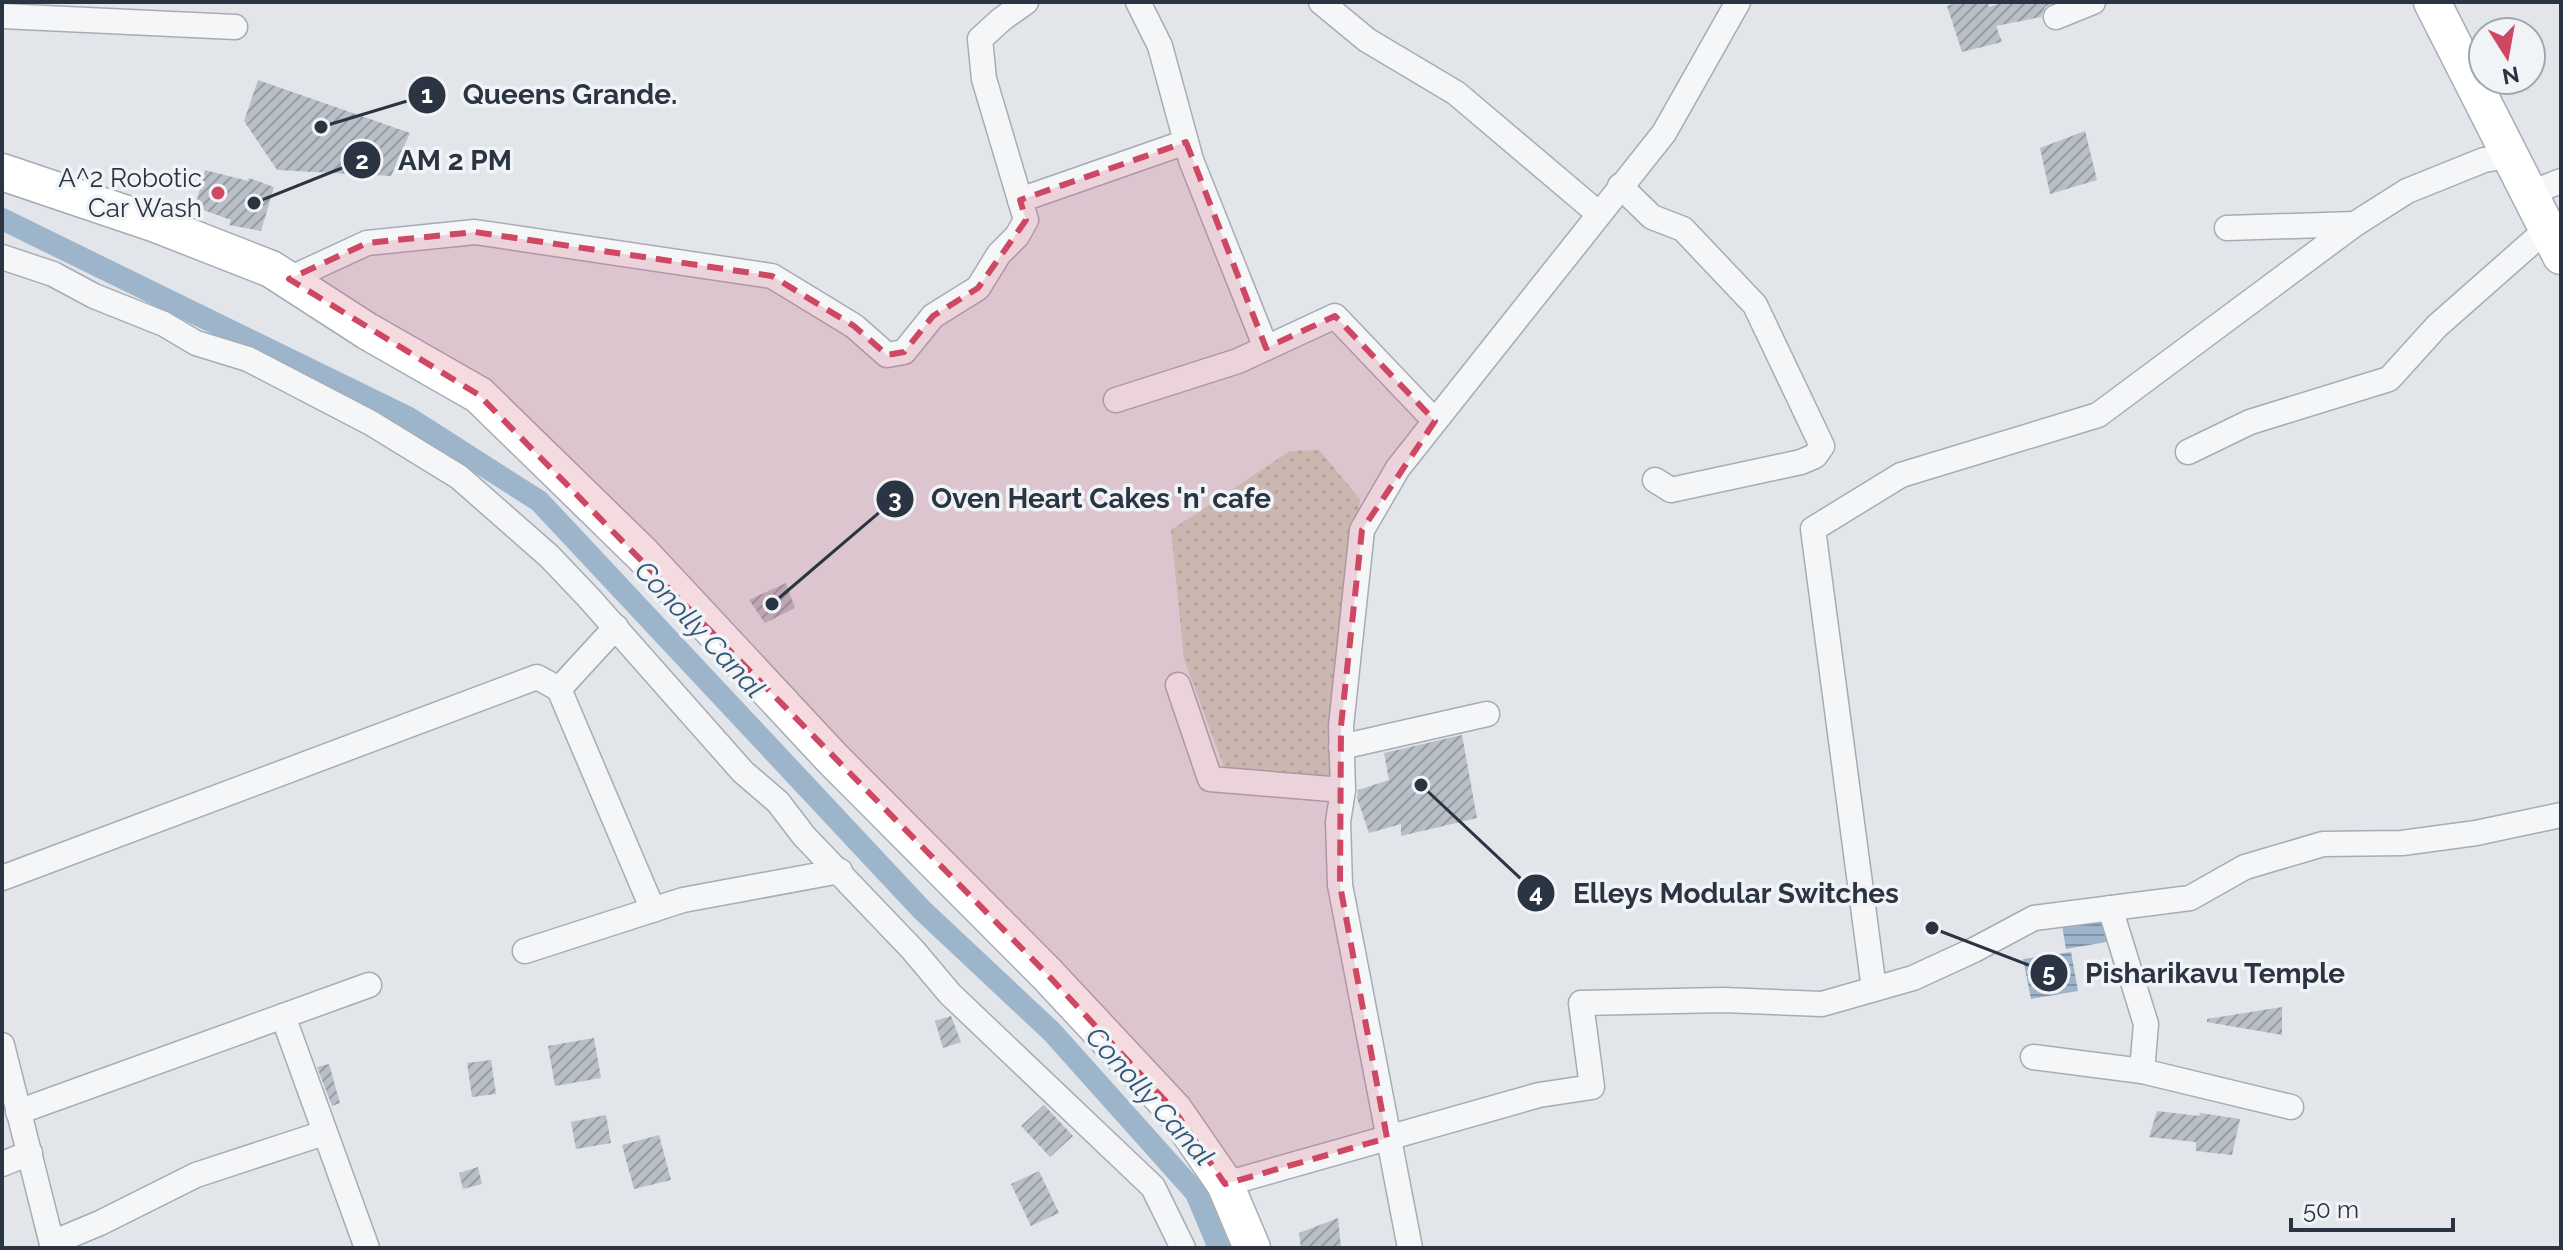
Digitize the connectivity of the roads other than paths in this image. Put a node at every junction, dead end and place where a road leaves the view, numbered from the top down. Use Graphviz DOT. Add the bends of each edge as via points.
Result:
graph roads {
  1 [pos="1026,2"];
  2 [pos="1138,2"];
  3 [pos="1321,2"];
  4 [pos="1738,2"];
  5 [pos="2093,2"];
  6 [pos="2432,2"];
  7 [pos="2,16"];
  8 [pos="2056,17"];
  9 [pos="235,27"];
  10 [pos="1186,142"];
  11 [pos="2508,156"];
  12 [pos="2,172"];
  13 [pos="1620,186"];
  14 [pos="2546,187"];
  15 [pos="1020,200"];
  16 [pos="1599,214"];
  17 [pos="2355,224"];
  18 [pos="2227,228"];
  19 [pos="2554,242"];
  20 [pos="2,257"];
  21 [pos="289,279"];
  22 [pos="1266,348"];
  23 [pos="1116,400"];
  24 [pos="1435,421"];
  25 [pos="2188,452"];
  26 [pos="1655,480"];
  27 [pos="616,627"];
  28 [pos="1178,685"];
  29 [pos="559,689"];
  30 [pos="1487,714"];
  31 [pos="1341,747"];
  32 [pos="1343,790"];
  33 [pos="2561,815"];
  34 [pos="840,871"];
  35 [pos="2,878"];
  36 [pos="2110,908"];
  37 [pos="653,910"];
  38 [pos="525,951"];
  39 [pos="369,985"];
  40 [pos="1874,989"];
  41 [pos="283,1016"];
  42 [pos="2,1045"];
  43 [pos="2033,1057"];
  44 [pos="2142,1071"];
  45 [pos="2291,1107"];
  46 [pos="18,1112"];
  47 [pos="324,1133"];
  48 [pos="1387,1138"];
  49 [pos="30,1153"];
  50 [pos="2,1164"];
  51 [pos="1225,1184"];
  52 [pos="52,1246"];
  53 [pos="367,1248"];
  54 [pos="1183,1248"];
  55 [pos="1252,1248"];
  56 [pos="1410,1248"];
  1 -- 15 [label="street" via="980,39 984,79"];
  2 -- 10 [label="street" via="1160,46"];
  3 -- 16 [label="street" via="1367,40 1456,93"];
  4 -- 13 [label="street" via="1664,133"];
  5 -- 8 [label="street"];
  6 -- 11 [label="main road"];
  7 -- 9 [label="street"];
  10 -- 15 [label="street"];
  10 -- 22 [label="street"];
  11 -- 14 [label="main road"];
  11 -- 17 [label="street" via="2484,160 2407,191"];
  12 -- 21 [label="main road" via="156,224"];
  13 -- 16 [label="street"];
  13 -- 26 [label="street" via="1652,217 1683,229 1755,305 1822,446 1801,462 1671,490"];
  14 -- 19 [label="main road"];
  15 -- 21 [label="street" via="1026,220 978,288 933,316 904,352 887,355 854,326 772,276 475,232 367,243"];
  16 -- 24 [label="street"];
  17 -- 18 [label="street"];
  17 -- 40 [label="street" via="2098,415 1901,475 1813,529"];
  19 -- 25 [label="street" via="2437,326 2389,379 2250,422"];
  20 -- 27 [label="street" via="53,274 196,343 248,359 371,423 459,477 549,556"];
  21 -- 51 [label="main road" via="479,395 642,554 832,758 1046,973 1174,1110"];
  22 -- 23 [label="street"];
  22 -- 24 [label="street" via="1335,316"];
  24 -- 31 [label="street" via="1398,468 1362,530"];
  27 -- 29 [label="street"];
  27 -- 34 [label="street" via="743,772 778,802"];
  28 -- 32 [label="street" via="1210,779"];
  29 -- 35 [label="street" via="537,677"];
  29 -- 37 [label="street"];
  30 -- 31 [label="street"];
  31 -- 32 [label="street"];
  32 -- 48 [label="street" via="1340,885"];
  33 -- 36 [label="street" via="2402,843 2323,844 2245,867 2190,898"];
  34 -- 37 [label="street"];
  34 -- 54 [label="street" via="950,994 1153,1187"];
  36 -- 40 [label="street" via="2034,918 1913,978"];
  36 -- 44 [label="street" via="2146,1024"];
  37 -- 38 [label="street"];
  39 -- 41 [label="street"];
  40 -- 48 [label="street" via="1822,1004 1581,1003 1592,1087 1539,1095"];
  41 -- 46 [label="street"];
  41 -- 47 [label="street"];
  42 -- 46 [label="street"];
  43 -- 44 [label="street"];
  44 -- 45 [label="street"];
  46 -- 49 [label="street"];
  47 -- 52 [label="street" via="196,1175"];
  47 -- 53 [label="street"];
  48 -- 51 [label="street"];
  48 -- 56 [label="street"];
  49 -- 50 [label="street"];
  49 -- 52 [label="street"];
  51 -- 55 [label="main road"];
}
